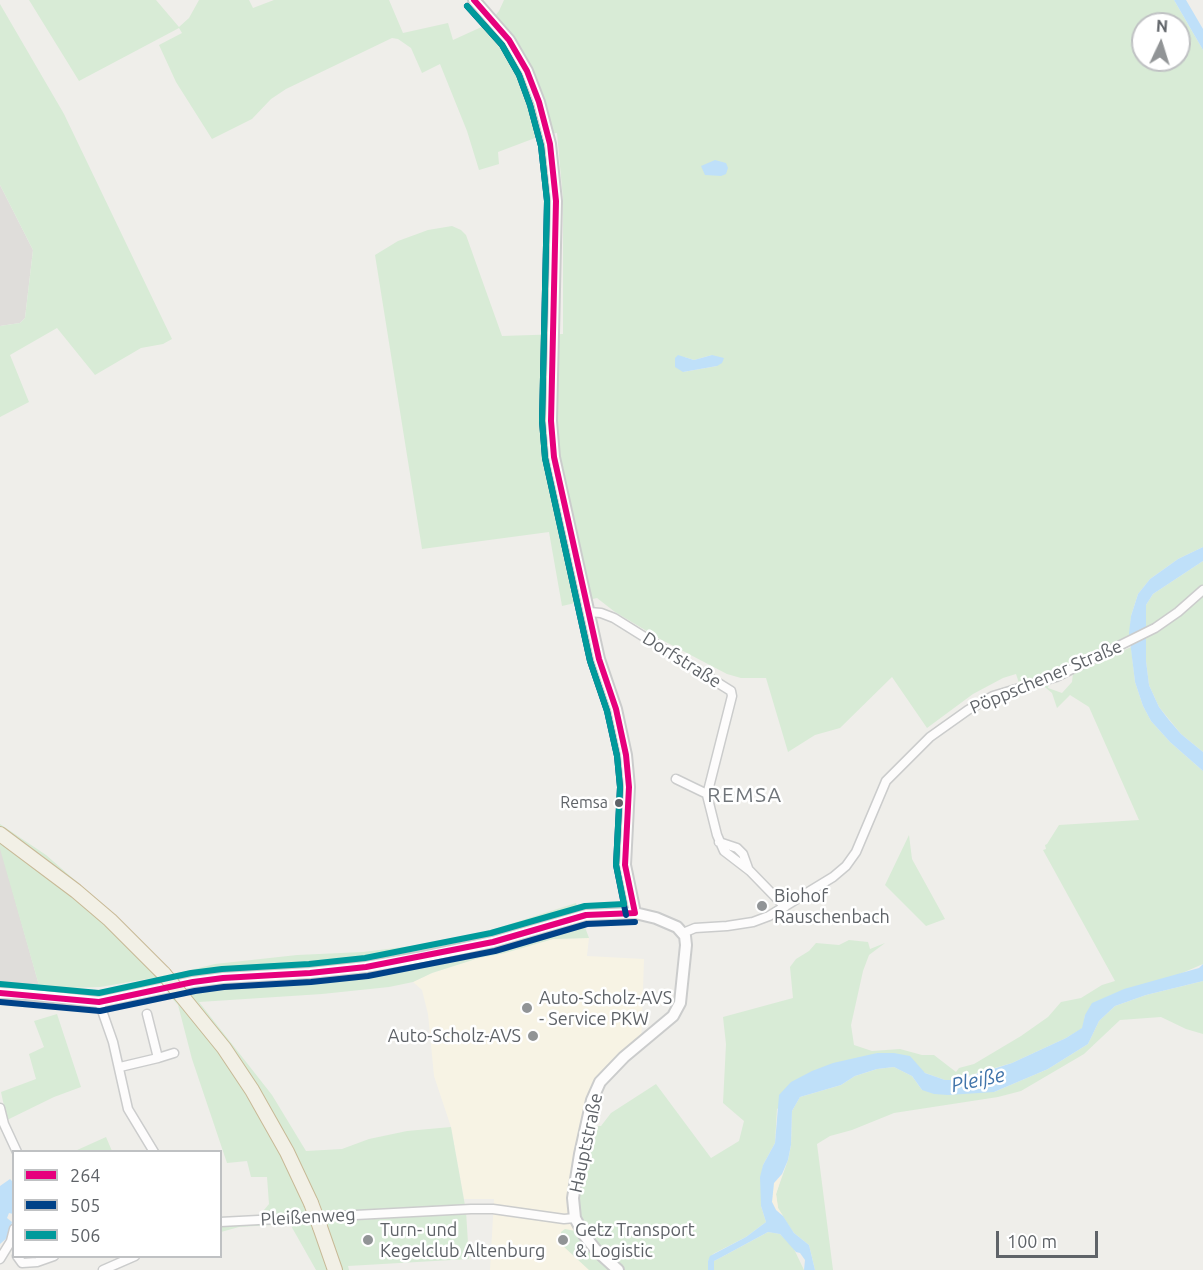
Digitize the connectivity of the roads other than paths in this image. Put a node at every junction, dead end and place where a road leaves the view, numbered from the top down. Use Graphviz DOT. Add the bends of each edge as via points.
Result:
graph roads {
  1 [pos="474,0"];
  2 [pos="1203,590"];
  3 [pos="588,607"];
  4 [pos="676,779"];
  5 [pos="707,794"];
  6 [pos="0,834"];
  7 [pos="786,907"];
  8 [pos="635,914"];
  9 [pos="683,933"];
  10 [pos="0,993"];
  11 [pos="99,1002"];
  12 [pos="147,1014"];
  13 [pos="174,1053"];
  14 [pos="158,1058"];
  15 [pos="120,1067"];
  16 [pos="0,1108"];
  17 [pos="16,1150"];
  18 [pos="153,1150"];
  19 [pos="575,1218"];
  20 [pos="222,1222"];
  21 [pos="11,1249"];
  22 [pos="18,1258"];
  23 [pos="51,1258"];
  24 [pos="133,1258"];
  25 [pos="0,1259"];
  26 [pos="103,1270"];
  27 [pos="335,1270"];
  28 [pos="618,1270"];
  1 -- 3 [label="street" via="509,40 527,71 550,144 556,201 551,421 554,457"];
  2 -- 7 [label="street, Pöppschener Straße" via="1155,628 1056,677 993,696 930,737 886,781 856,852 846,866"];
  3 -- 5 [label="street, Dorfstraße" via="614,618 731,692"];
  3 -- 8 [label="street" via="626,755 629,787 625,865"];
  4 -- 5 [label="street"];
  5 -- 7 [label="street, Dorfstraße" via="719,842 737,848 750,870"];
  6 -- 27 [label="highway, bridge" via="110,920 164,974 224,1048 287,1152 311,1203"];
  7 -- 9 [label="street, Pöppschener Straße" via="753,922 695,928"];
  8 -- 9 [label="street" via="656,918"];
  8 -- 11 [label="street" via="586,915 494,942 366,967 223,978"];
  9 -- 19 [label="street, Hauptstraße" via="686,945 680,1004 668,1021 606,1074 592,1100 573,1198"];
  10 -- 11 [label="street"];
  11 -- 15 [label="street"];
  12 -- 14 [label="street"];
  13 -- 14 [label="street"];
  14 -- 15 [label="street"];
  15 -- 18 [label="street" via="126,1103"];
  16 -- 17 [label="street"];
  19 -- 20 [label="street, Pleißenweg" via="471,1209"];
  19 -- 28 [label="street, Hauptstraße" via="596,1250"];
  21 -- 25 [label="street"];
  22 -- 23 [label="street" via="22,1263"];
  24 -- 26 [label="street"];
}
